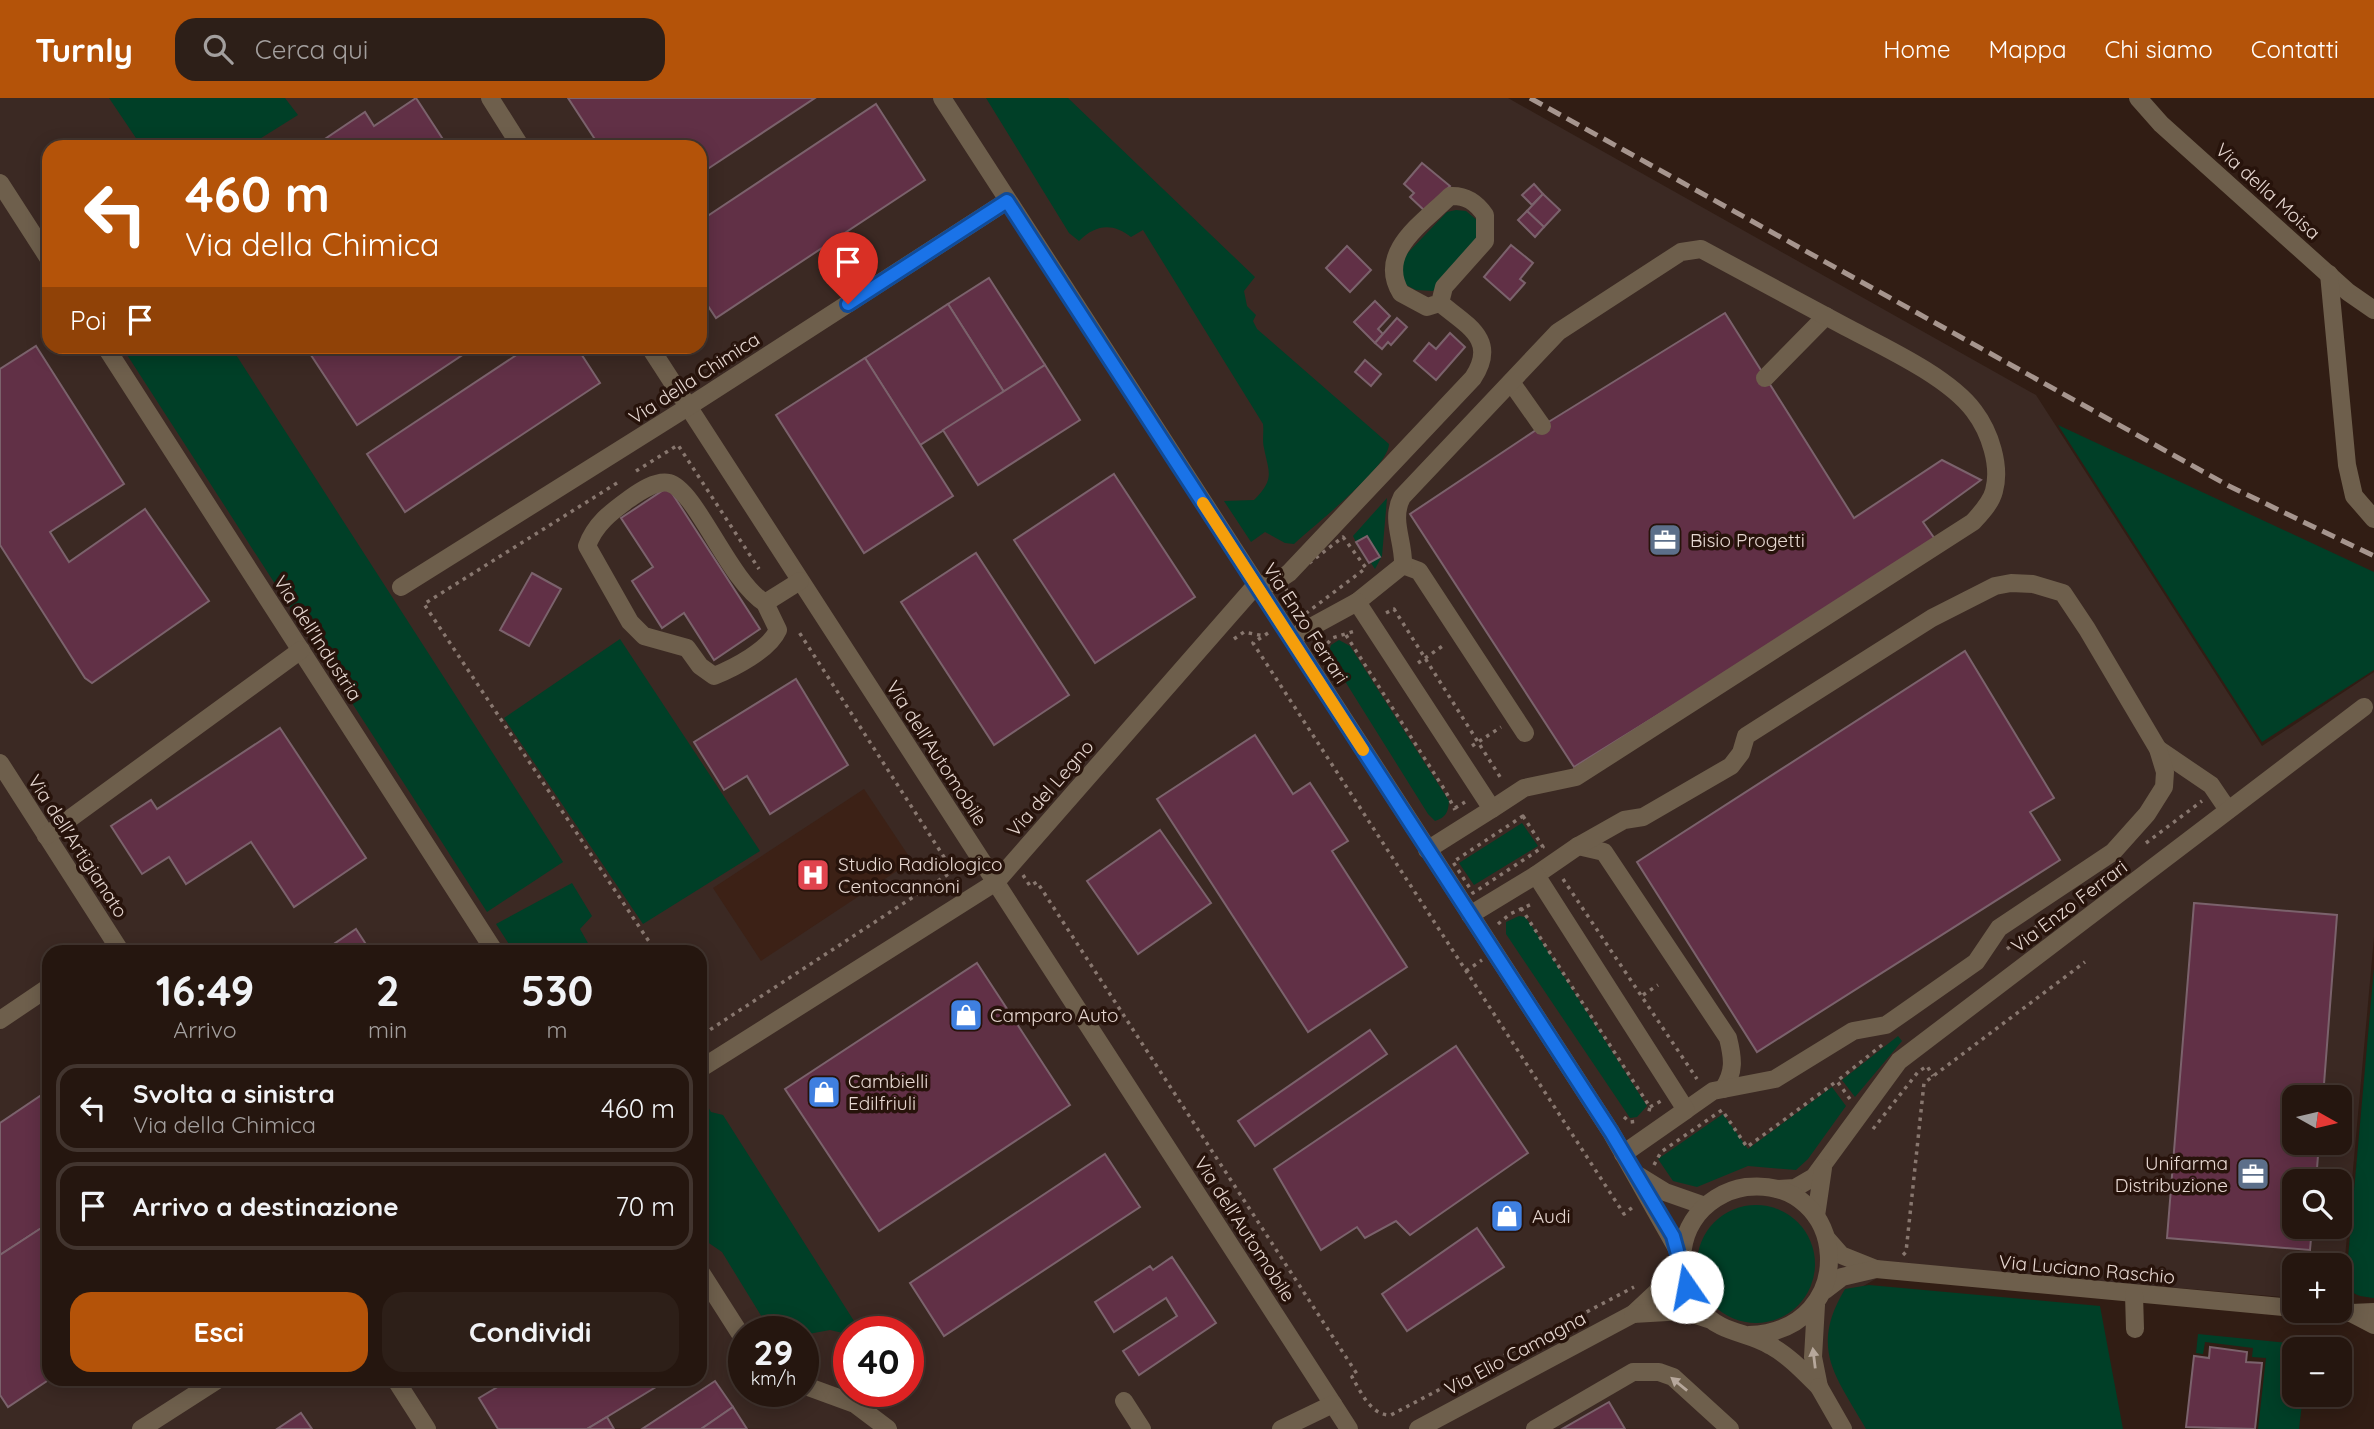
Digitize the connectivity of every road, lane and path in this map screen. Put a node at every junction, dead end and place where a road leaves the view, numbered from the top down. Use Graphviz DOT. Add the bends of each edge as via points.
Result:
graph roads {
  1 [pos="490,98"];
  2 [pos="942,98"];
  3 [pos="2138,98"];
  4 [pos="517,140"];
  5 [pos="0,183"];
  6 [pos="1007,201"];
  7 [pos="42,248"];
  8 [pos="2329,275"];
  9 [pos="1440,303"];
  10 [pos="2374,310"];
  11 [pos="1826,316"];
  12 [pos="110,354"];
  13 [pos="654,354"];
  14 [pos="1765,377"];
  15 [pos="1511,383"];
  16 [pos="688,407"];
  17 [pos="1542,426"];
  18 [pos="633,473"];
  19 [pos="621,481"];
  20 [pos="2374,519"];
  21 [pos="1403,565"];
  22 [pos="1366,568"];
  23 [pos="800,581"];
  24 [pos="1256,584"];
  25 [pos="401,587"];
  26 [pos="771,600"];
  27 [pos="1357,602"];
  28 [pos="1378,618"];
  29 [pos="1362,628"];
  30 [pos="1346,635"];
  31 [pos="1290,638"];
  32 [pos="1444,645"];
  33 [pos="1224,649"];
  34 [pos="301,650"];
  35 [pos="1323,656"];
  36 [pos="1426,658"];
  37 [pos="1414,666"];
  38 [pos="2364,707"];
  39 [pos="1525,733"];
  40 [pos="2158,749"];
  41 [pos="0,763"];
  42 [pos="1494,785"];
  43 [pos="1469,799"];
  44 [pos="1492,809"];
  45 [pos="2228,810"];
  46 [pos="46,836"];
  47 [pos="1578,846"];
  48 [pos="1543,847"];
  49 [pos="1427,850"];
  50 [pos="1023,870"];
  51 [pos="1536,875"];
  52 [pos="996,882"];
  53 [pos="1556,886"];
  54 [pos="1528,907"];
  55 [pos="1521,908"];
  56 [pos="1470,915"];
  57 [pos="1499,933"];
  58 [pos="110,945"];
  59 [pos="491,945"];
  60 [pos="651,945"];
  61 [pos="2085,962"];
  62 [pos="1658,985"];
  63 [pos="42,992"];
  64 [pos="1643,995"];
  65 [pos="0,1020"];
  66 [pos="707,1028"];
  67 [pos="1889,1039"];
  68 [pos="707,1065"];
  69 [pos="1933,1076"];
  70 [pos="1837,1081"];
  71 [pos="1688,1084"];
  72 [pos="1723,1089"];
  73 [pos="1659,1102"];
  74 [pos="1855,1106"];
  75 [pos="1617,1107"];
  76 [pos="1650,1107"];
  77 [pos="1686,1110"];
  78 [pos="1868,1137"];
  79 [pos="1623,1154"];
  80 [pos="1825,1163"];
  81 [pos="1633,1172"];
  82 [pos="1661,1176"];
  83 [pos="1778,1189"];
  84 [pos="1706,1206"];
  85 [pos="1639,1214"];
  86 [pos="1816,1216"];
  87 [pos="1827,1239"];
  88 [pos="1680,1254"];
  89 [pos="1890,1257"];
  90 [pos="1876,1269"];
  91 [pos="707,1282"];
  92 [pos="1644,1283"];
  93 [pos="2134,1294"];
  94 [pos="1820,1298"];
  95 [pos="2282,1307"];
  96 [pos="2374,1312"];
  97 [pos="2352,1313"];
  98 [pos="1633,1314"];
  99 [pos="2352,1314"];
  100 [pos="729,1316"];
  101 [pos="1709,1319"];
  102 [pos="2374,1325"];
  103 [pos="2135,1329"];
  104 [pos="1749,1335"];
  105 [pos="208,1386"];
  106 [pos="399,1386"];
  107 [pos="819,1391"];
  108 [pos="1822,1394"];
  109 [pos="1124,1401"];
  110 [pos="1333,1404"];
  111 [pos="141,1429"];
  112 [pos="427,1429"];
  113 [pos="888,1429"];
  114 [pos="1142,1429"];
  115 [pos="1281,1429"];
  116 [pos="1349,1429"];
  117 [pos="1418,1429"];
  118 [pos="1535,1429"];
  119 [pos="1730,1429"];
  120 [pos="1831,1429"];
  121 [pos="1843,1429"];
  1 -- 4 [label="street"];
  2 -- 6 [label="street, Via Enzo Ferrari"];
  3 -- 8 [label="street, Via della Moisa"];
  5 -- 7 [label="street"];
  6 -- 16 [label="street, Via della Chimica"];
  6 -- 24 [label="street, Via Enzo Ferrari"];
  8 -- 10 [label="street, Via della Moisa"];
  8 -- 20 [label="street" via="2347,465 2354,496"];
  9 -- 9 [label="street" via="1427,307 1402,293 1392,267 1396,250 1450,196 1467,198 1485,215 1485,241 1444,287"];
  9 -- 24 [label="street" via="1482,340 1480,368 1289,573 1274,583"];
  11 -- 14 [label="street"];
  11 -- 15 [label="street" via="1701,249 1681,252 1558,332"];
  11 -- 44 [label="street" via="1918,367 1973,409 1988,434 1995,462 1994,491 1986,507 1944,543 1576,777 1524,788"];
  12 -- 34 [label="street, Via dell'Industria"];
  13 -- 16 [label="street, Via dell'Automobile"];
  15 -- 17 [label="street"];
  15 -- 21 [label="street" via="1402,497 1395,518"];
  16 -- 23 [label="street, Via dell'Automobile"];
  16 -- 25 [label="street, Via della Chimica"];
  18 -- 26 [label="path" via="678,444"];
  19 -- 60 [label="path" via="424,604"];
  21 -- 27 [label="street"];
  21 -- 39 [label="street" via="1419,572"];
  22 -- 22 [label="path" via="1305,614 1282,584 1343,537"];
  23 -- 26 [label="street"];
  23 -- 52 [label="street, Via dell'Automobile"];
  24 -- 31 [label="street, Via Enzo Ferrari"];
  24 -- 52 [label="street, Via del Legno"];
  26 -- 26 [label="street" via="778,630 774,640 714,676 679,643 660,643 637,629 587,546 608,513 640,491 668,483 684,492 752,596"];
  26 -- 66 [label="path" via="953,871"];
  27 -- 31 [label="street"];
  27 -- 44 [label="street"];
  28 -- 36 [label="path" via="1394,608"];
  29 -- 30 [label="path"];
  30 -- 35 [label="path" via="1326,643"];
  30 -- 43 [label="path" via="1455,811"];
  31 -- 49 [label="street, Via Enzo Ferrari"];
  32 -- 36 [label="path"];
  33 -- 85 [label="path" via="1244,632 1264,636 1253,643 1624,1214 1634,1207"];
  34 -- 46 [label="street"];
  34 -- 59 [label="street, Via dell'Industria"];
  36 -- 37 [label="path"];
  36 -- 42 [label="path" via="1503,779"];
  38 -- 45 [label="street, Via Enzo Ferrari"];
  40 -- 45 [label="street" via="2211,785"];
  40 -- 47 [label="street" via="2063,593 2011,583 1995,586 1932,618 1746,736 1731,766 1643,817 1623,820"];
  40 -- 72 [label="street" via="2164,787 2130,834 2091,870 1999,928 1976,962 1962,973 1886,1025 1853,1031 1775,1079"];
  41 -- 46 [label="street, Via dell'Artigianato"];
  44 -- 49 [label="street"];
  45 -- 80 [label="street, Via Enzo Ferrari" via="1899,1061"];
  46 -- 58 [label="street, Via dell'Artigianato"];
  47 -- 51 [label="street"];
  47 -- 72 [label="street" via="1604,852 1728,1038 1733,1059 1731,1077"];
  48 -- 48 [label="path" via="1523,816 1453,862 1473,892"];
  49 -- 56 [label="street, Via Enzo Ferrari"];
  50 -- 92 [label="path" via="1030,886 1037,882 1357,1374 1352,1377 1373,1409 1391,1415"];
  51 -- 56 [label="street"];
  51 -- 77 [label="street"];
  52 -- 68 [label="street, Via del Legno"];
  52 -- 110 [label="street, Via dell'Automobile"];
  53 -- 64 [label="path" via="1564,877"];
  54 -- 55 [label="path"];
  55 -- 57 [label="path" via="1499,922"];
  55 -- 76 [label="path"];
  56 -- 79 [label="street, Via Enzo Ferrari"];
  61 -- 69 [label="path"];
  62 -- 64 [label="path"];
  63 -- 65 [label="street"];
  64 -- 71 [label="path" via="1698,1078"];
  67 -- 70 [label="path"];
  69 -- 78 [label="path" via="1927,1066 1918,1072"];
  69 -- 89 [label="path" via="1921,1090 1906,1252"];
  70 -- 74 [label="path"];
  70 -- 82 [label="path" via="1747,1147 1723,1110 1661,1152 1654,1166"];
  72 -- 77 [label="street"];
  73 -- 76 [label="path"];
  75 -- 76 [label="path" via="1630,1122 1645,1118"];
  77 -- 79 [label="street"];
  79 -- 81 [label="street, Via Enzo Ferrari"];
  80 -- 83 [label="street, Via Enzo Ferrari" via="1804,1185"];
  80 -- 86 [label="street, Via Enzo Ferrari"];
  81 -- 84 [label="street, Via Enzo Ferrari" via="1665,1192"];
  81 -- 88 [label="street, Via Enzo Ferrari"];
  83 -- 84 [label="street, Via Luciano Raschio" via="1739,1188"];
  83 -- 86 [label="street, Via Luciano Raschio" via="1799,1199"];
  84 -- 88 [label="street, Via Luciano Raschio" via="1693,1221"];
  86 -- 87 [label="street, Via Luciano Raschio"];
  87 -- 90 [label="street, Via Luciano Raschio" via="1841,1255"];
  87 -- 94 [label="street, Via Luciano Raschio" via="1830,1256"];
  88 -- 98 [label="street, Via Elio Camagna" via="1676,1269 1663,1286"];
  88 -- 101 [label="street" via="1687,1287"];
  90 -- 93 [label="street, Via Luciano Raschio"];
  90 -- 94 [label="street, Via Luciano Raschio" via="1842,1277"];
  91 -- 100 [label="street"];
  93 -- 95 [label="street, Via Luciano Raschio"];
  93 -- 103 [label="street"];
  94 -- 104 [label="street, Via Luciano Raschio" via="1804,1318 1785,1329"];
  108 -- 94 [label="street, one-way" via="1813,1357"];
  96 -- 97 [label="street"];
  98 -- 101 [label="street, Via Elio Camagna" via="1684,1311"];
  98 -- 117 [label="street, Via Elio Camagna"];
  99 -- 102 [label="street"];
  101 -- 104 [label="street"];
  104 -- 108 [label="street" via="1785,1355"];
  105 -- 111 [label="street"];
  106 -- 112 [label="street"];
  107 -- 113 [label="street" via="855,1404"];
  108 -- 120 [label="street"];
  108 -- 121 [label="street"];
  109 -- 114 [label="street"];
  110 -- 115 [label="street"];
  110 -- 116 [label="street, Via dell'Automobile"];
  119 -- 118 [label="street, one-way" via="1673,1377 1645,1370 1633,1372"];
}
